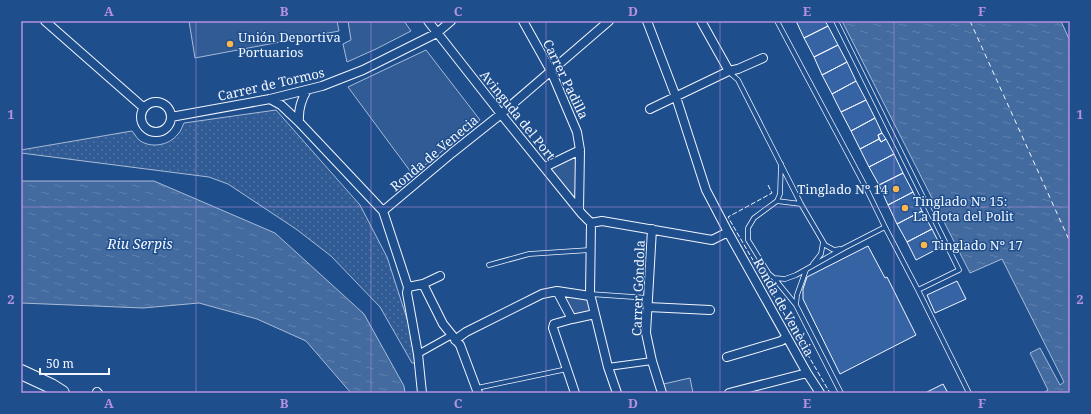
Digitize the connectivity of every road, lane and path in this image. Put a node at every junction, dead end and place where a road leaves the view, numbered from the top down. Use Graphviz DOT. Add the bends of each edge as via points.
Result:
graph roads {
  1 [pos="45,21"];
  2 [pos="428,21"];
  3 [pos="451,21"];
  4 [pos="523,21"];
  5 [pos="609,21"];
  6 [pos="647,21"];
  7 [pos="701,21"];
  8 [pos="777,21"];
  9 [pos="836,21"];
  10 [pos="437,33"];
  11 [pos="763,58"];
  12 [pos="729,71"];
  13 [pos="551,72"];
  14 [pos="307,90"];
  15 [pos="676,97"];
  16 [pos="270,99"];
  17 [pos="144,108"];
  18 [pos="650,109"];
  19 [pos="501,114"];
  20 [pos="171,117"];
  21 [pos="299,122"];
  22 [pos="580,150"];
  23 [pos="781,164"];
  24 [pos="545,167"];
  25 [pos="778,201"];
  26 [pos="801,204"];
  27 [pos="579,210"];
  28 [pos="383,211"];
  29 [pos="591,222"];
  30 [pos="885,227"];
  31 [pos="652,230"];
  32 [pos="728,232"];
  33 [pos="823,241"];
  34 [pos="844,248"];
  35 [pos="591,250"];
  36 [pos="489,265"];
  37 [pos="808,269"];
  38 [pos="440,276"];
  39 [pos="774,278"];
  40 [pos="423,284"];
  41 [pos="408,287"];
  42 [pos="918,290"];
  43 [pos="557,291"];
  44 [pos="590,295"];
  45 [pos="648,298"];
  46 [pos="796,305"];
  47 [pos="648,307"];
  48 [pos="710,310"];
  49 [pos="595,314"];
  50 [pos="572,319"];
  51 [pos="787,337"];
  52 [pos="454,338"];
  53 [pos="418,354"];
  54 [pos="727,357"];
  55 [pos="652,361"];
  56 [pos="608,367"];
  57 [pos="567,369"];
  58 [pos="21,372"];
  59 [pos="807,373"];
  60 [pos="478,391"];
  61 [pos="62,393"];
  62 [pos="422,393"];
  63 [pos="575,393"];
  64 [pos="617,393"];
  65 [pos="662,393"];
  66 [pos="729,393"];
  67 [pos="820,393"];
  68 [pos="841,393"];
  69 [pos="969,393"];
  1 -- 17 [label="street"];
  2 -- 10 [label="street, Avinguda del Port"];
  3 -- 10 [label="street, Carrer de Tormos"];
  4 -- 13 [label="street, Carrer Padilla"];
  5 -- 13 [label="street, Ronda de Venecia"];
  6 -- 15 [label="street, Ronda de Venècia"];
  7 -- 12 [label="street"];
  8 -- 30 [label="lane"];
  9 -- 42 [label="lane" via="959,270"];
  10 -- 14 [label="street, Carrer de Tormos" via="363,70"];
  10 -- 19 [label="street, Avinguda del Port"];
  11 -- 12 [label="street"];
  12 -- 15 [label="street"];
  12 -- 23 [label="lane" via="738,80"];
  13 -- 19 [label="street, Ronda de Venecia"];
  13 -- 22 [label="street, Carrer Padilla" via="577,132"];
  14 -- 16 [label="street, Carrer de Tormos"];
  14 -- 21 [label="street" via="299,106"];
  15 -- 18 [label="street"];
  15 -- 32 [label="street, Ronda de Venècia" via="706,190"];
  16 -- 20 [label="street, Carrer de Tormos"];
  16 -- 21 [label="street" via="281,105"];
  17 -- 20 [label="street" via="154,102 161,103 167,107"];
  17 -- 20 [label="street" via="142,121 151,132 165,129"];
  19 -- 24 [label="street, Avinguda del Port"];
  19 -- 28 [label="street, Ronda de Venecia"];
  21 -- 28 [label="street"];
  22 -- 24 [label="street"];
  22 -- 27 [label="street, Carrer Padilla"];
  23 -- 25 [label="lane"];
  23 -- 26 [label="lane"];
  24 -- 27 [label="street, Avinguda del Port"];
  25 -- 26 [label="lane"];
  25 -- 39 [label="lane" via="754,218 748,228 748,240"];
  26 -- 33 [label="lane"];
  27 -- 29 [label="street, Avinguda del Port"];
  28 -- 41 [label="street"];
  29 -- 31 [label="street" via="602,221"];
  29 -- 35 [label="street"];
  30 -- 34 [label="lane"];
  30 -- 42 [label="lane"];
  31 -- 32 [label="street" via="712,240"];
  31 -- 45 [label="street, Carrer Góndola"];
  32 -- 51 [label="street, Ronda de Venècia"];
  33 -- 34 [label="lane" via="834,250"];
  33 -- 37 [label="lane" via="821,254"];
  34 -- 37 [label="lane"];
  35 -- 36 [label="lane" via="528,254"];
  35 -- 44 [label="street"];
  37 -- 39 [label="lane" via="785,279"];
  37 -- 46 [label="lane" via="797,295"];
  38 -- 40 [label="street"];
  39 -- 46 [label="lane"];
  40 -- 41 [label="street"];
  40 -- 52 [label="street" via="443,324"];
  41 -- 53 [label="street"];
  42 -- 69 [label="lane"];
  43 -- 44 [label="street"];
  43 -- 50 [label="street"];
  43 -- 52 [label="street" via="542,294"];
  44 -- 45 [label="lane"];
  44 -- 49 [label="street"];
  45 -- 47 [label="street, Carrer Góndola"];
  46 -- 68 [label="lane"];
  47 -- 48 [label="street"];
  47 -- 55 [label="street, Carrer Góndola" via="646,333"];
  49 -- 50 [label="street"];
  49 -- 56 [label="street"];
  50 -- 57 [label="street" via="554,324 553,328"];
  51 -- 54 [label="street"];
  51 -- 59 [label="street, Ronda de Venècia"];
  52 -- 53 [label="street"];
  52 -- 60 [label="street" via="460,345"];
  53 -- 62 [label="street"];
  55 -- 56 [label="street"];
  55 -- 65 [label="street, Carrer Góndola"];
  56 -- 64 [label="street"];
  57 -- 60 [label="lane"];
  57 -- 63 [label="street"];
  58 -- 61 [label="highway"];
  59 -- 66 [label="street"];
  59 -- 67 [label="street, Ronda de Venècia"];
}
